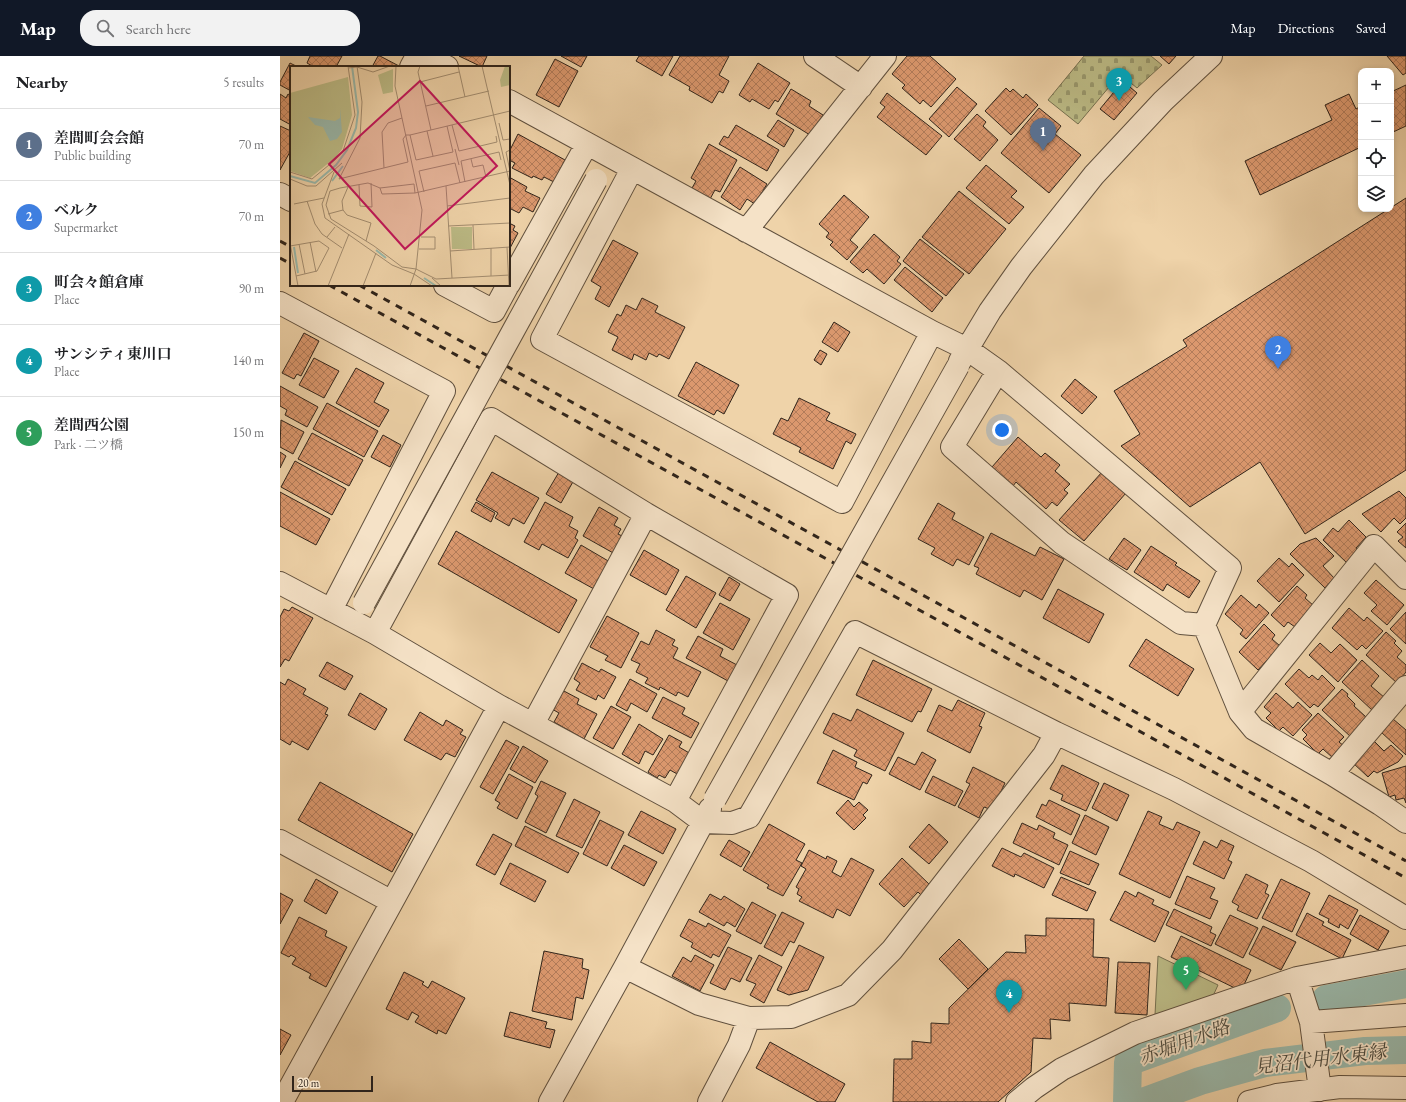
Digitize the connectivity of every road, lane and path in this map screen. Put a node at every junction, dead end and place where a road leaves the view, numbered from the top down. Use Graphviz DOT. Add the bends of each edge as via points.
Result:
graph roads {
  1 [pos="417,56"];
  2 [pos="427,56"];
  3 [pos="815,56"];
  4 [pos="886,56"];
  5 [pos="1211,56"];
  6 [pos="412,66"];
  7 [pos="445,66"];
  8 [pos="861,87"];
  9 [pos="510,102"];
  10 [pos="587,144"];
  11 [pos="608,156"];
  12 [pos="632,169"];
  13 [pos="280,194"];
  14 [pos="290,199"];
  15 [pos="746,230"];
  16 [pos="510,282"];
  17 [pos="447,286"];
  18 [pos="508,286"];
  19 [pos="280,303"];
  20 [pos="932,332"];
  21 [pos="962,358"];
  22 [pos="998,371"];
  23 [pos="646,514"];
  24 [pos="1406,578"];
  25 [pos="280,583"];
  26 [pos="331,610"];
  27 [pos="353,622"];
  28 [pos="1204,626"];
  29 [pos="375,633"];
  30 [pos="1406,686"];
  31 [pos="498,706"];
  32 [pos="1240,712"];
  33 [pos="533,724"];
  34 [pos="1056,733"];
  35 [pos="1332,774"];
  36 [pos="676,801"];
  37 [pos="703,822"];
  38 [pos="1406,822"];
  39 [pos="280,841"];
  40 [pos="392,902"];
  41 [pos="1406,918"];
  42 [pos="1406,957"];
  43 [pos="625,967"];
  44 [pos="1297,978"];
  45 [pos="1406,1015"];
  46 [pos="749,1018"];
  47 [pos="1311,1022"];
  48 [pos="1406,1088"];
  49 [pos="1320,1090"];
  50 [pos="281,1101"];
  51 [pos="550,1102"];
  52 [pos="709,1102"];
  53 [pos="1017,1102"];
  54 [pos="1249,1102"];
  1 -- 6 [label="street"];
  2 -- 7 [label="street"];
  3 -- 8 [label="street"];
  4 -- 8 [label="street"];
  5 -- 21 [label="street" via="1163,101 1094,175 1021,267"];
  8 -- 15 [label="street"];
  9 -- 10 [label="street"];
  10 -- 11 [label="street"];
  10 -- 16 [label="street"];
  11 -- 12 [label="street"];
  11 -- 27 [label="street, bridge"];
  12 -- 15 [label="street"];
  12 -- 20 [label="street" via="542,339 807,483 842,502"];
  13 -- 14 [label="street"];
  15 -- 20 [label="street"];
  17 -- 18 [label="street" via="494,311"];
  19 -- 26 [label="street" via="444,391"];
  20 -- 21 [label="street"];
  21 -- 22 [label="street"];
  21 -- 37 [label="street, bridge"];
  22 -- 28 [label="street" via="1230,568"];
  22 -- 28 [label="street" via="952,448 1062,543 1181,623"];
  23 -- 29 [label="street" via="491,419"];
  23 -- 33 [label="street"];
  23 -- 36 [label="street" via="787,595"];
  24 -- 32 [label="street" via="1374,546"];
  25 -- 26 [label="street"];
  26 -- 27 [label="street"];
  27 -- 29 [label="street"];
  28 -- 32 [label="street"];
  29 -- 31 [label="street"];
  30 -- 35 [label="street"];
  31 -- 33 [label="street"];
  31 -- 40 [label="street"];
  32 -- 35 [label="street" via="1254,729"];
  33 -- 36 [label="street"];
  34 -- 37 [label="street" via="855,632 749,817 732,823"];
  34 -- 41 [label="street" via="1174,789 1311,861"];
  34 -- 46 [label="street" via="1044,755 892,950 848,995 791,1017"];
  35 -- 38 [label="street"];
  36 -- 37 [label="street"];
  37 -- 43 [label="street"];
  39 -- 40 [label="street"];
  40 -- 50 [label="street"];
  42 -- 44 [label="street"];
  43 -- 46 [label="street" via="699,1004"];
  43 -- 51 [label="street"];
  44 -- 47 [label="street"];
  44 -- 53 [label="street" via="1135,1033 1062,1069"];
  45 -- 47 [label="street"];
  46 -- 52 [label="street" via="739,1045"];
  47 -- 49 [label="street"];
  48 -- 49 [label="street" via="1340,1086"];
  49 -- 54 [label="street" via="1277,1095"];
}
